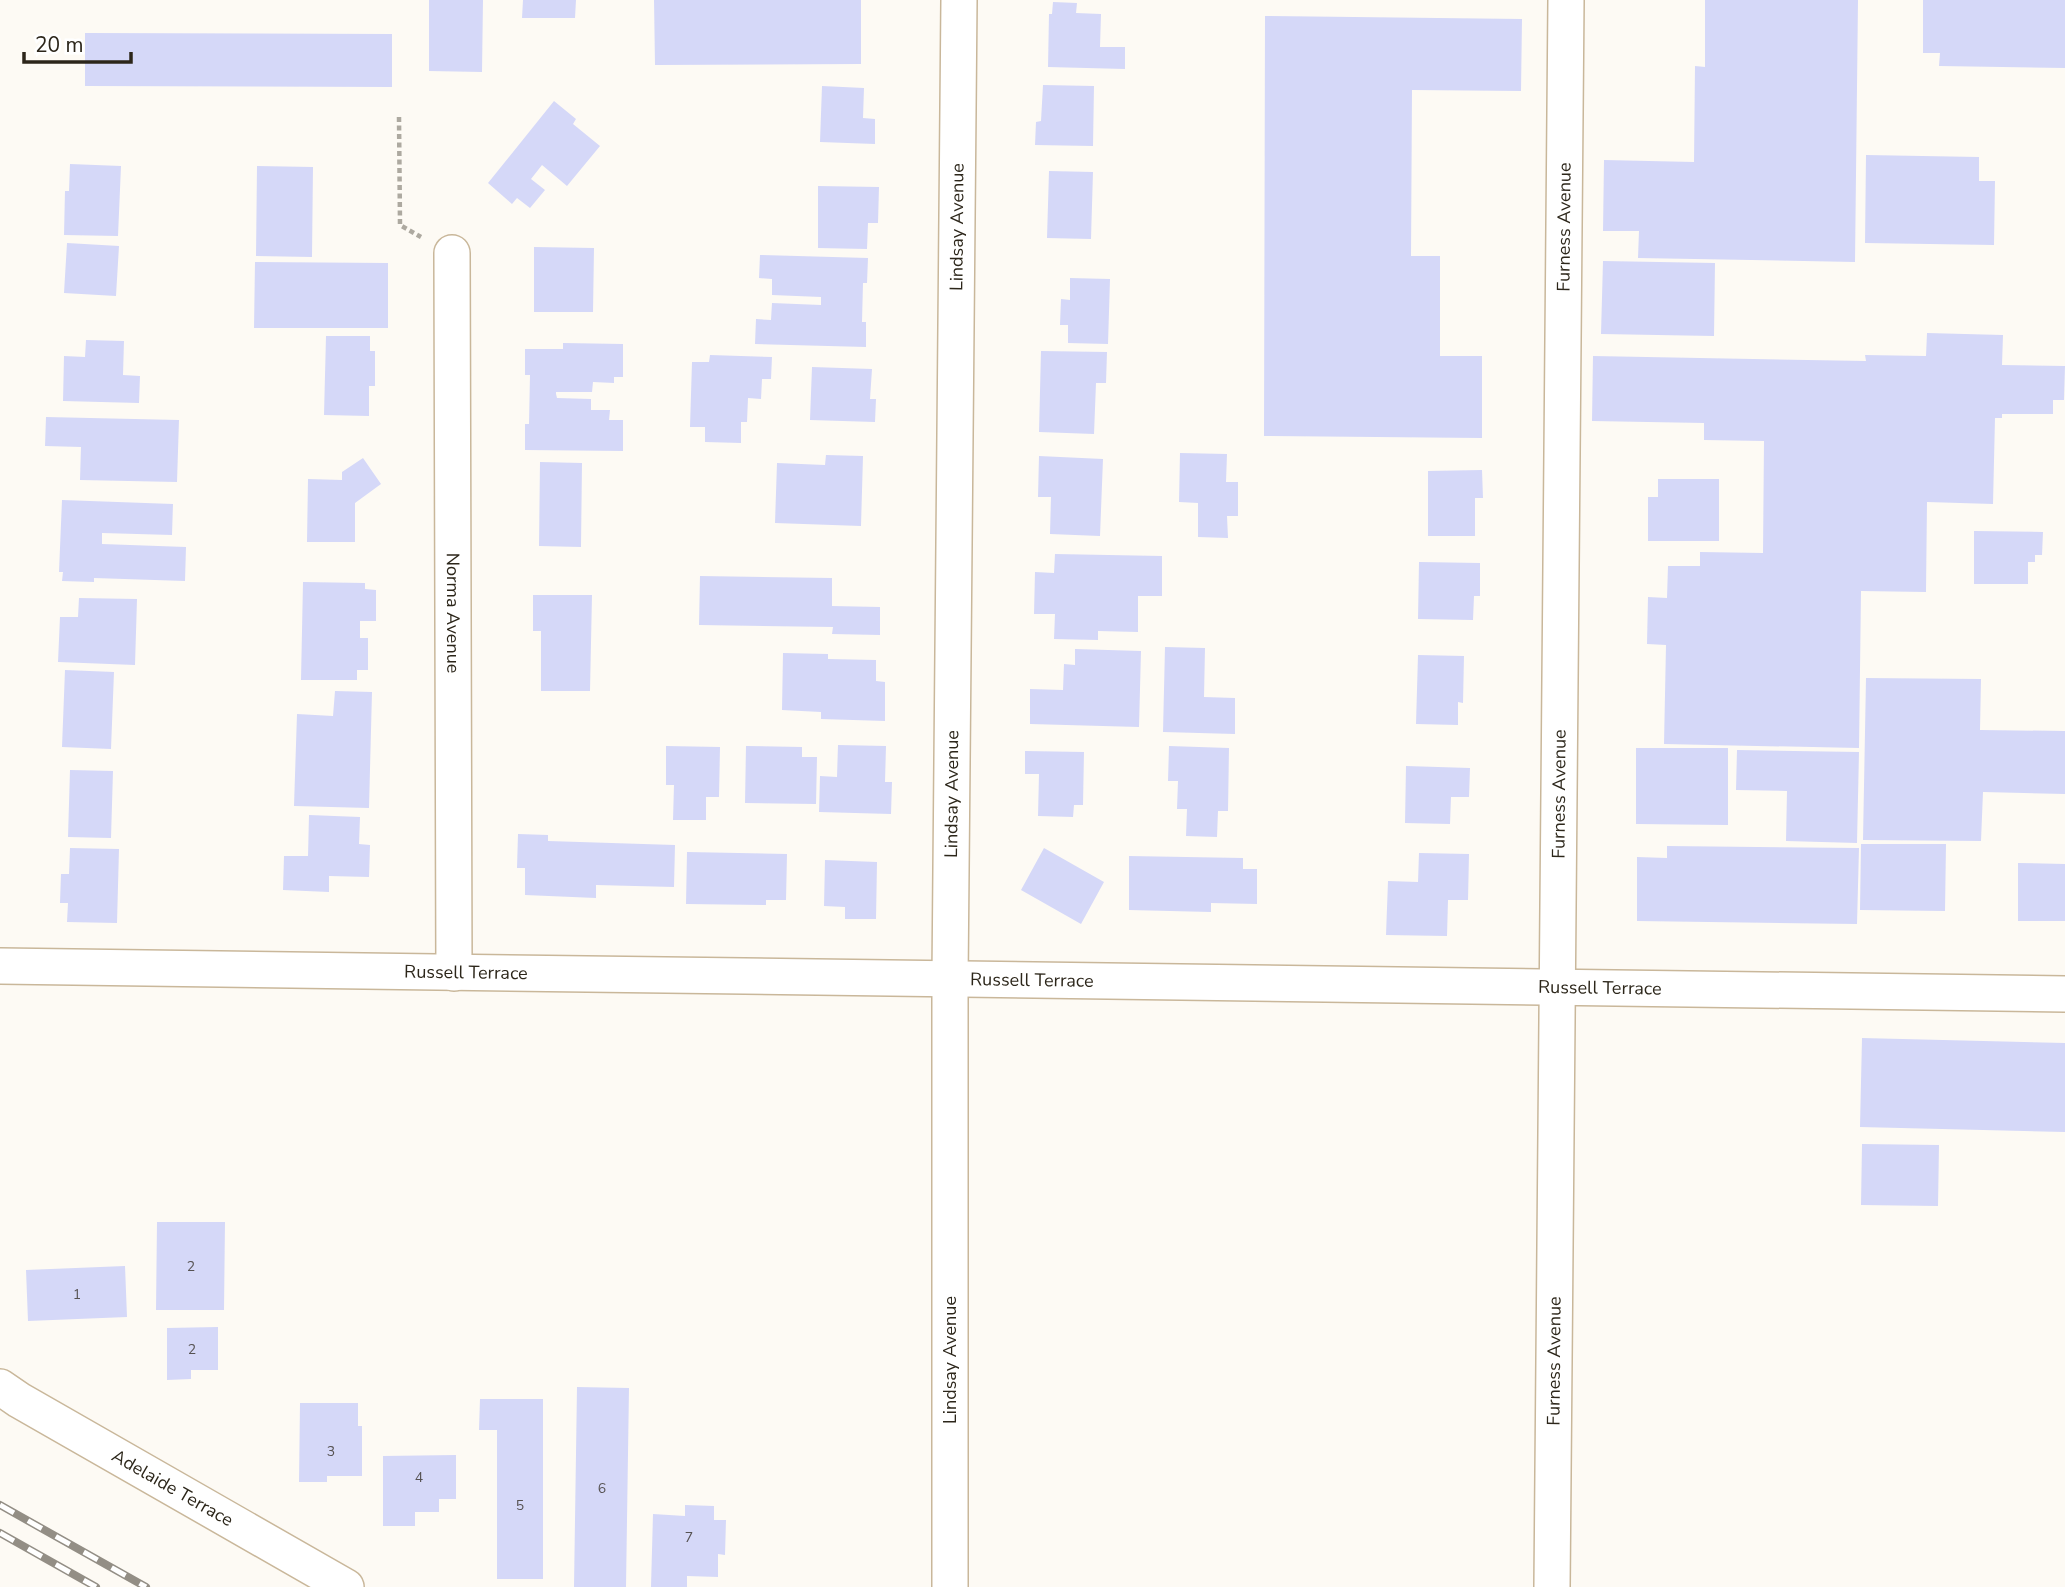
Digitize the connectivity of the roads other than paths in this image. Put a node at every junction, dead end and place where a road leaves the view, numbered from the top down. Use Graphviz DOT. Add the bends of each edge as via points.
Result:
graph roads {
  1 [pos="959,0"];
  2 [pos="1566,0"];
  3 [pos="452,253"];
  4 [pos="0,966"];
  5 [pos="454,972"];
  6 [pos="950,979"];
  7 [pos="1558,987"];
  8 [pos="2065,994"];
  9 [pos="0,1387"];
  10 [pos="346,1587"];
  11 [pos="950,1587"];
  12 [pos="1552,1587"];
  1 -- 6 [label="street, Lindsay Avenue"];
  2 -- 7 [label="street, Furness Avenue"];
  3 -- 5 [label="street, Norma Avenue"];
  4 -- 5 [label="street, Russell Terrace"];
  5 -- 6 [label="street, Russell Terrace"];
  6 -- 7 [label="street, Russell Terrace"];
  6 -- 11 [label="street, Lindsay Avenue"];
  7 -- 8 [label="street, Russell Terrace"];
  7 -- 12 [label="street, Furness Avenue"];
  9 -- 10 [label="street, Adelaide Terrace"];
}
